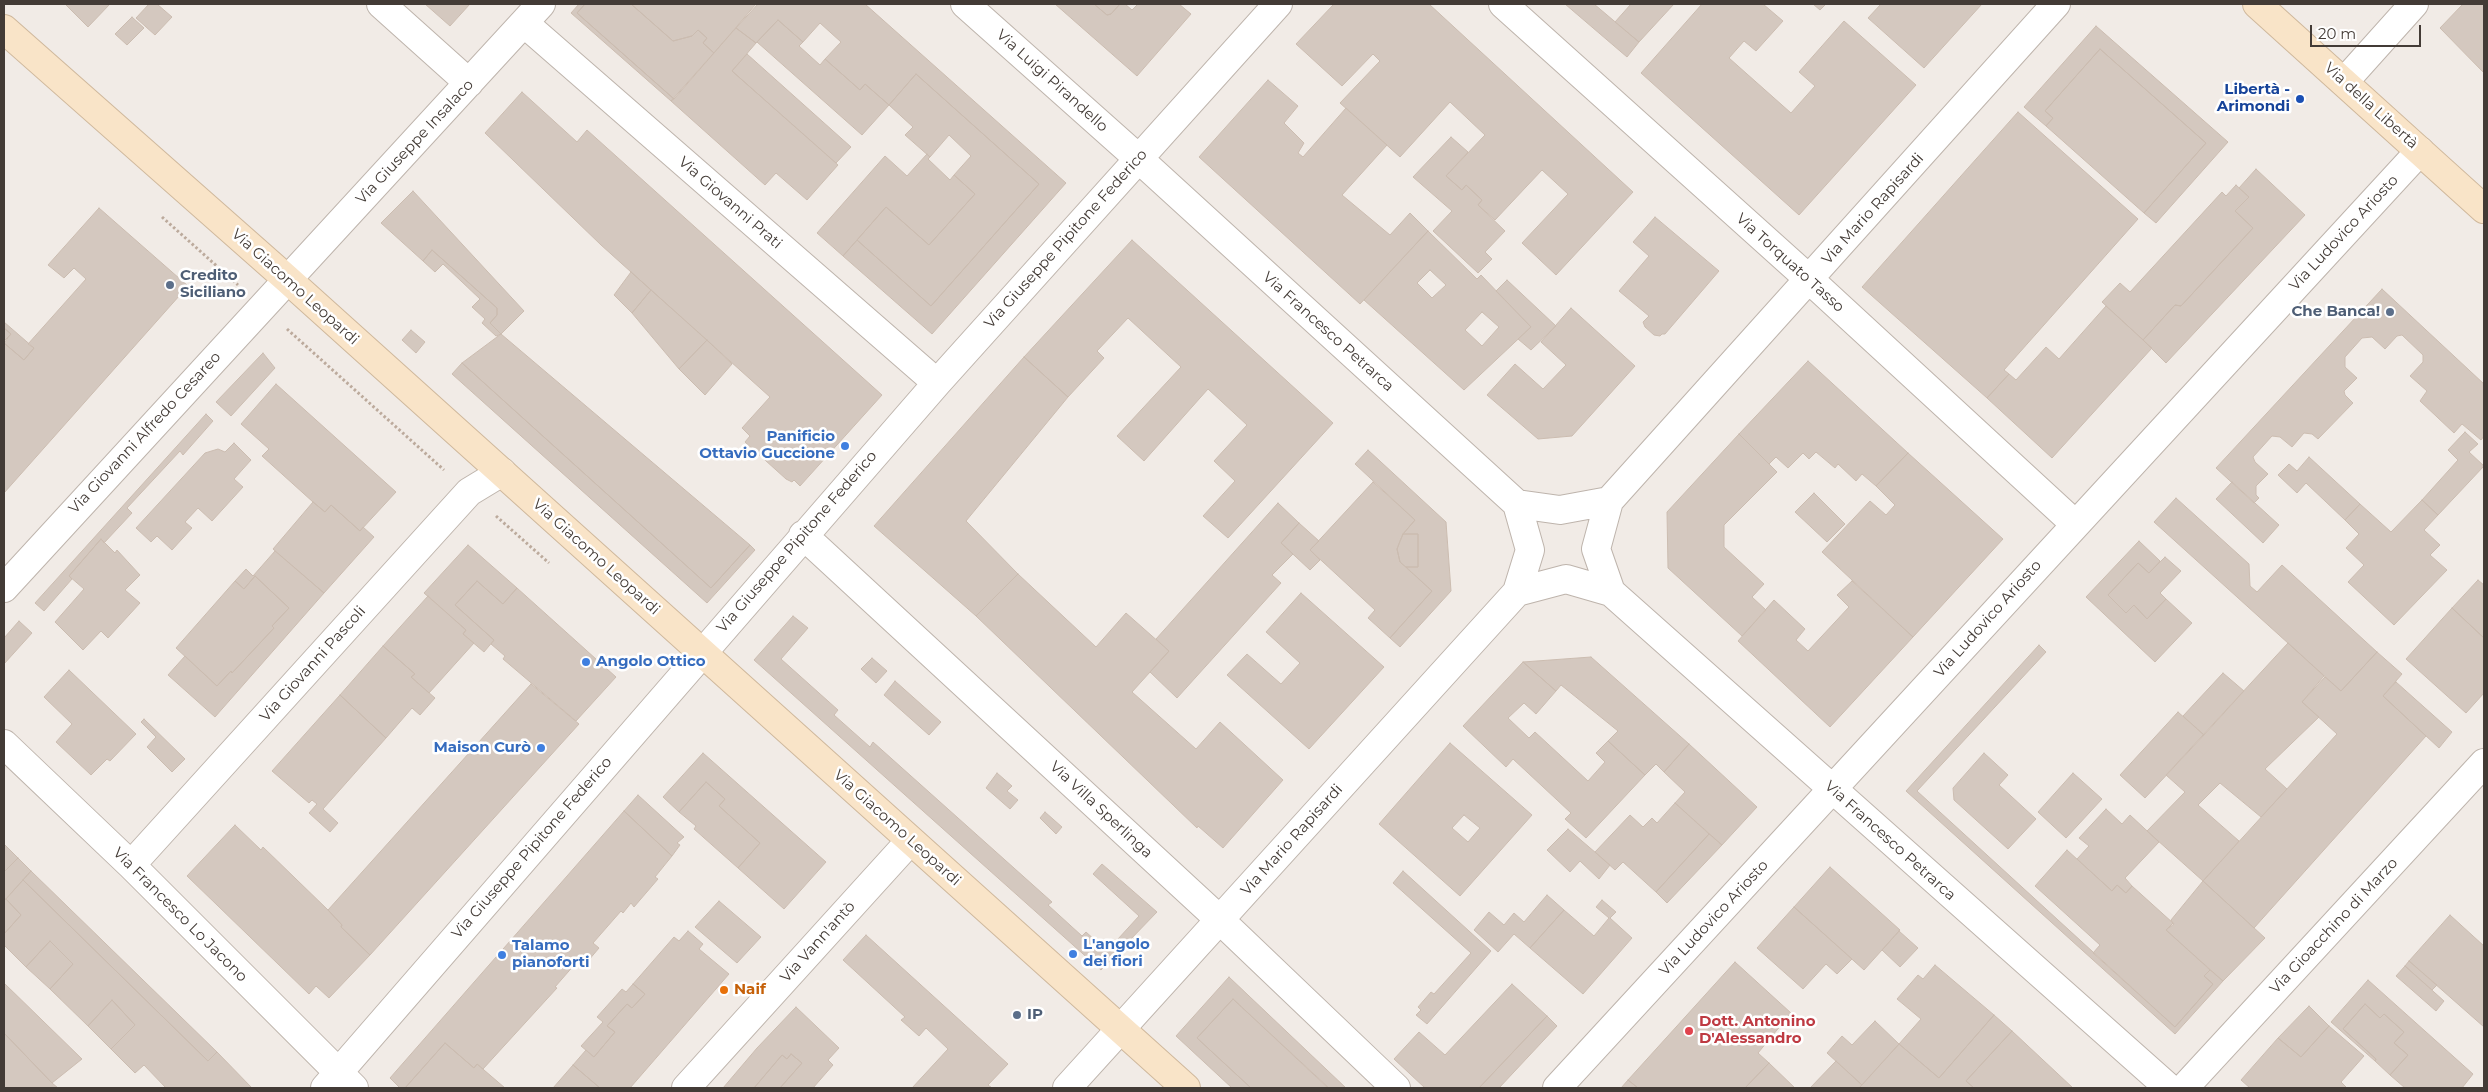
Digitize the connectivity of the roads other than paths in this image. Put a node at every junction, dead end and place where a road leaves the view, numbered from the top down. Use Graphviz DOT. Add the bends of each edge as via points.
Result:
graph roads {
  1 [pos="380,4"];
  2 [pos="965,4"];
  3 [pos="1278,4"];
  4 [pos="1503,4"];
  5 [pos="2056,4"];
  6 [pos="2257,4"];
  7 [pos="2414,4"];
  8 [pos="533,13"];
  9 [pos="4,29"];
  10 [pos="2344,82"];
  11 [pos="469,84"];
  12 [pos="2420,151"];
  13 [pos="1139,159"];
  14 [pos="2484,209"];
  15 [pos="287,279"];
  16 [pos="1810,280"];
  17 [pos="937,382"];
  18 [pos="502,472"];
  19 [pos="1609,501"];
  20 [pos="1517,504"];
  21 [pos="2075,524"];
  22 [pos="804,534"];
  23 [pos="4,588"];
  24 [pos="1517,592"];
  25 [pos="1611,592"];
  26 [pos="702,652"];
  27 [pos="4,744"];
  28 [pos="2484,763"];
  29 [pos="1832,790"];
  30 [pos="910,841"];
  31 [pos="131,865"];
  32 [pos="1220,920"];
  33 [pos="1122,1028"];
  34 [pos="339,1083"];
  35 [pos="686,1088"];
  36 [pos="1067,1088"];
  37 [pos="1186,1088"];
  38 [pos="1396,1088"];
  39 [pos="1557,1088"];
  40 [pos="2169,1088"];
  41 [pos="2184,1088"];
  1 -- 11 [label="street"];
  2 -- 13 [label="street, Via Luigi Pirandello"];
  3 -- 13 [label="street, Via Giuseppe Pipitone Federico"];
  4 -- 16 [label="street, Via Torquato Tasso"];
  5 -- 16 [label="street, Via Mario Rapisardi"];
  6 -- 10 [label="street, Via della Libertà"];
  7 -- 10 [label="street"];
  8 -- 11 [label="street, Via Giuseppe Insalaco"];
  8 -- 17 [label="street, Via Giovanni Prati"];
  9 -- 15 [label="street, Via Giacomo Leopardi"];
  10 -- 12 [label="street, Via della Libertà"];
  11 -- 15 [label="street, Via Giuseppe Insalaco"];
  12 -- 14 [label="street, Via della Libertà"];
  12 -- 21 [label="street, Via Ludovico Ariosto"];
  13 -- 17 [label="street, Via Giuseppe Pipitone Federico"];
  13 -- 20 [label="street, Via Francesco Petrarca"];
  15 -- 18 [label="street, Via Giacomo Leopardi"];
  15 -- 23 [label="street, Via Giovanni Alfredo Cesareo"];
  16 -- 19 [label="street, Via Mario Rapisardi"];
  16 -- 21 [label="street, Via Torquato Tasso"];
  17 -- 22 [label="street, Via Giuseppe Pipitone Federico"];
  18 -- 26 [label="street, Via Giacomo Leopardi"];
  18 -- 31 [label="street, Via Giovanni Pascoli" via="469,492"];
  19 -- 20 [label="street" via="1560,510"];
  19 -- 25 [label="street" via="1596,549"];
  20 -- 24 [label="street" via="1530,550"];
  21 -- 29 [label="street, Via Ludovico Ariosto"];
  22 -- 26 [label="street, Via Giuseppe Pipitone Federico"];
  22 -- 32 [label="street, Via Villa Sperlinga"];
  24 -- 25 [label="street" via="1566,579"];
  24 -- 32 [label="street, Via Mario Rapisardi"];
  25 -- 29 [label="street, Via Francesco Petrarca"];
  26 -- 30 [label="street, Via Giacomo Leopardi"];
  26 -- 34 [label="street, Via Giuseppe Pipitone Federico"];
  27 -- 31 [label="street, Via Francesco Lo Jacono"];
  28 -- 41 [label="street, Via Gioacchino di Marzo"];
  29 -- 39 [label="street, Via Ludovico Ariosto"];
  29 -- 40 [label="street, Via Francesco Petrarca"];
  30 -- 33 [label="street, Via Giacomo Leopardi"];
  30 -- 35 [label="street, Via Vann'antò"];
  31 -- 34 [label="street, Via Francesco Lo Jacono"];
  32 -- 33 [label="street, Via Mario Rapisardi"];
  32 -- 38 [label="street, Via Villa Sperlinga"];
  33 -- 36 [label="street, Via Mario Rapisardi"];
  33 -- 37 [label="street, Via Giacomo Leopardi"];
}
